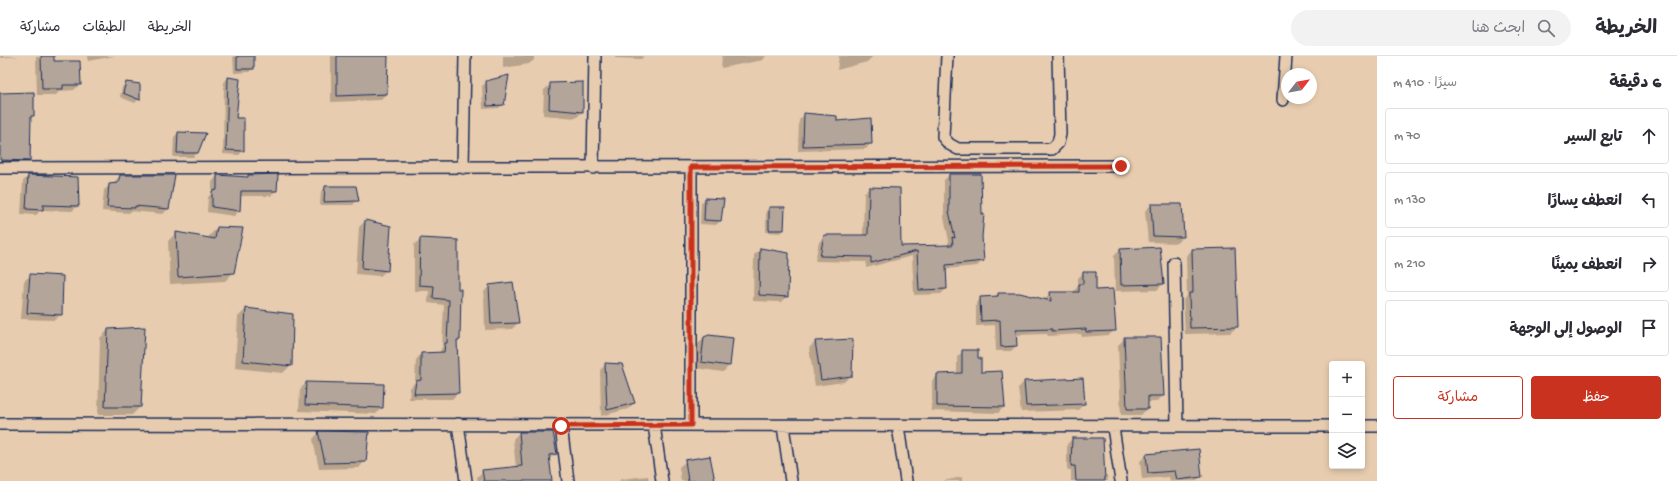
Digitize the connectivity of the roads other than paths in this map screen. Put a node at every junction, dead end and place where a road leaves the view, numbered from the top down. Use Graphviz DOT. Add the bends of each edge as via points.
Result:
graph roads {
  1 [pos="465,56"];
  2 [pos="595,56"];
  3 [pos="947,56"];
  4 [pos="1058,56"];
  5 [pos="1286,56"];
  6 [pos="1285,68"];
  7 [pos="1121,166"];
  8 [pos="691,167"];
  9 [pos="0,168"];
  10 [pos="463,168"];
  11 [pos="593,168"];
  12 [pos="1174,263"];
  13 [pos="0,424"];
  14 [pos="458,424"];
  15 [pos="654,425"];
  16 [pos="691,425"];
  17 [pos="561,426"];
  18 [pos="783,426"];
  19 [pos="898,426"];
  20 [pos="1177,426"];
  21 [pos="1329,426"];
  22 [pos="1365,426"];
  23 [pos="1377,426"];
  24 [pos="1113,427"];
  25 [pos="466,481"];
  26 [pos="568,481"];
  27 [pos="662,481"];
  28 [pos="791,481"];
  29 [pos="906,481"];
  30 [pos="1121,481"];
  1 -- 10 [label="street"];
  2 -- 11 [label="street"];
  3 -- 4 [label="street" via="943,137 949,144 958,149 1052,150 1058,143 1060,134"];
  5 -- 6 [label="street"];
  7 -- 8 [label="street"];
  8 -- 11 [label="street"];
  8 -- 16 [label="street"];
  9 -- 10 [label="street"];
  10 -- 11 [label="street"];
  12 -- 20 [label="street"];
  13 -- 14 [label="street"];
  14 -- 17 [label="street"];
  14 -- 25 [label="street"];
  15 -- 16 [label="street"];
  15 -- 17 [label="street"];
  15 -- 27 [label="street"];
  16 -- 18 [label="street"];
  17 -- 26 [label="street"];
  18 -- 19 [label="street"];
  18 -- 28 [label="street"];
  19 -- 24 [label="street"];
  19 -- 29 [label="street"];
  20 -- 21 [label="street"];
  20 -- 24 [label="street"];
  22 -- 23 [label="street"];
  24 -- 30 [label="street"];
}
